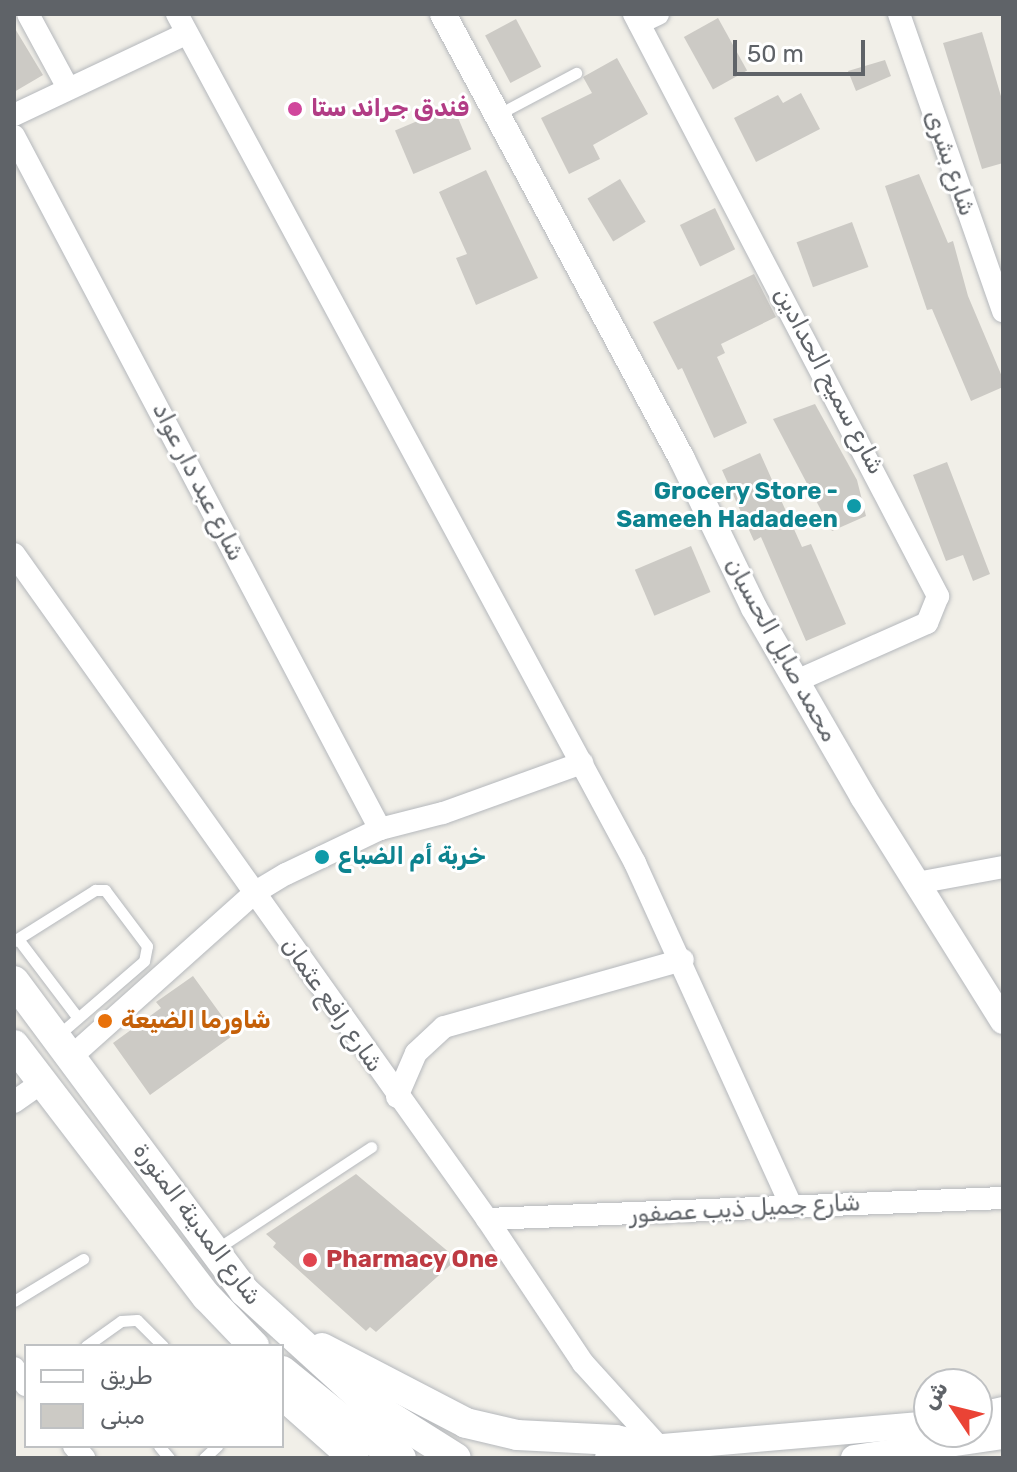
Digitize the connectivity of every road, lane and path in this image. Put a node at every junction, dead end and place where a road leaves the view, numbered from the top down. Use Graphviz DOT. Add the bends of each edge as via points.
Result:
graph roads {
  1 [pos="28,14"];
  2 [pos="443,14"];
  3 [pos="899,14"];
  4 [pos="644,17"];
  5 [pos="181,24"];
  6 [pos="576,73"];
  7 [pos="67,86"];
  8 [pos="14,115"];
  9 [pos="495,117"];
  10 [pos="14,136"];
  11 [pos="1001,301"];
  12 [pos="14,554"];
  13 [pos="22,581"];
  14 [pos="796,681"];
  15 [pos="582,763"];
  16 [pos="380,829"];
  17 [pos="1003,867"];
  18 [pos="917,883"];
  19 [pos="254,893"];
  20 [pos="16,940"];
  21 [pos="683,960"];
  22 [pos="14,981"];
  23 [pos="1003,1021"];
  24 [pos="69,1037"];
  25 [pos="14,1045"];
  26 [pos="41,1083"];
  27 [pos="397,1097"];
  28 [pos="14,1102"];
  29 [pos="371,1147"];
  30 [pos="1003,1198"];
  31 [pos="791,1206"];
  32 [pos="487,1219"];
  33 [pos="213,1251"];
  34 [pos="83,1259"];
  35 [pos="14,1301"];
  36 [pos="278,1326"];
  37 [pos="89,1344"];
  38 [pos="161,1344"];
  39 [pos="252,1344"];
  40 [pos="284,1372"];
  41 [pos="284,1396"];
  42 [pos="358,1414"];
  43 [pos="913,1425"];
  44 [pos="1003,1436"];
  45 [pos="655,1448"];
  46 [pos="354,1458"];
  47 [pos="401,1458"];
  48 [pos="456,1458"];
  49 [pos="608,1458"];
  50 [pos="854,1458"];
  1 -- 7 [label="street"];
  2 -- 9 [label="street, محمد صايل الحسبان"];
  3 -- 11 [label="street, شارع بشرى"];
  4 -- 14 [label="street, شارع سميح الحدادين" via="938,596 927,623"];
  5 -- 7 [label="street"];
  5 -- 15 [label="street"];
  6 -- 9 [label="lane"];
  7 -- 8 [label="street"];
  9 -- 14 [label="street, محمد صايل الحسبان" via="580,267"];
  10 -- 16 [label="street, شارع عبد دار عواد"];
  12 -- 13 [label="street, شارع رافع عثمان"];
  13 -- 19 [label="street, شارع رافع عثمان"];
  14 -- 18 [label="street, محمد صايل الحسبان"];
  15 -- 16 [label="street" via="443,813"];
  15 -- 21 [label="street"];
  16 -- 19 [label="street"];
  17 -- 18 [label="street"];
  18 -- 23 [label="street, محمد صايل الحسبان"];
  19 -- 24 [label="street"];
  19 -- 27 [label="street, شارع رافع عثمان"];
  20 -- 24 [label="lane"];
  20 -- 24 [label="lane" via="95,890 105,890 147,946 144,961"];
  21 -- 27 [label="street" via="444,1027 416,1053"];
  21 -- 31 [label="street"];
  22 -- 24 [label="main road, شارع المدينة المنورة"];
  24 -- 33 [label="main road, شارع المدينة المنورة"];
  25 -- 26 [label="main road, شارع المدينة المنورة"];
  26 -- 28 [label="street"];
  26 -- 39 [label="main road, شارع المدينة المنورة" via="207,1297"];
  27 -- 32 [label="street, شارع رافع عثمان"];
  29 -- 33 [label="lane"];
  30 -- 31 [label="street, شارع جميل ذيب عصفور"];
  31 -- 32 [label="street, شارع جميل ذيب عصفور"];
  32 -- 45 [label="street, شارع رافع عثمان" via="583,1363"];
  33 -- 36 [label="main road, شارع المدينة المنورة"];
  34 -- 35 [label="lane"];
  36 -- 42 [label="main road, شارع المدينة المنورة"];
  36 -- 45 [label="main road" via="466,1423 517,1435 616,1440"];
  37 -- 38 [label="lane" via="121,1321 137,1320"];
  40 -- 42 [label="main road, شارع المدينة المنورة"];
  41 -- 46 [label="main road"];
  42 -- 47 [label="main road, شارع المدينة المنورة"];
  42 -- 48 [label="main road, شارع المدينة المنورة"];
  43 -- 45 [label="street"];
  44 -- 50 [label="street"];
  45 -- 49 [label="street"];
}
